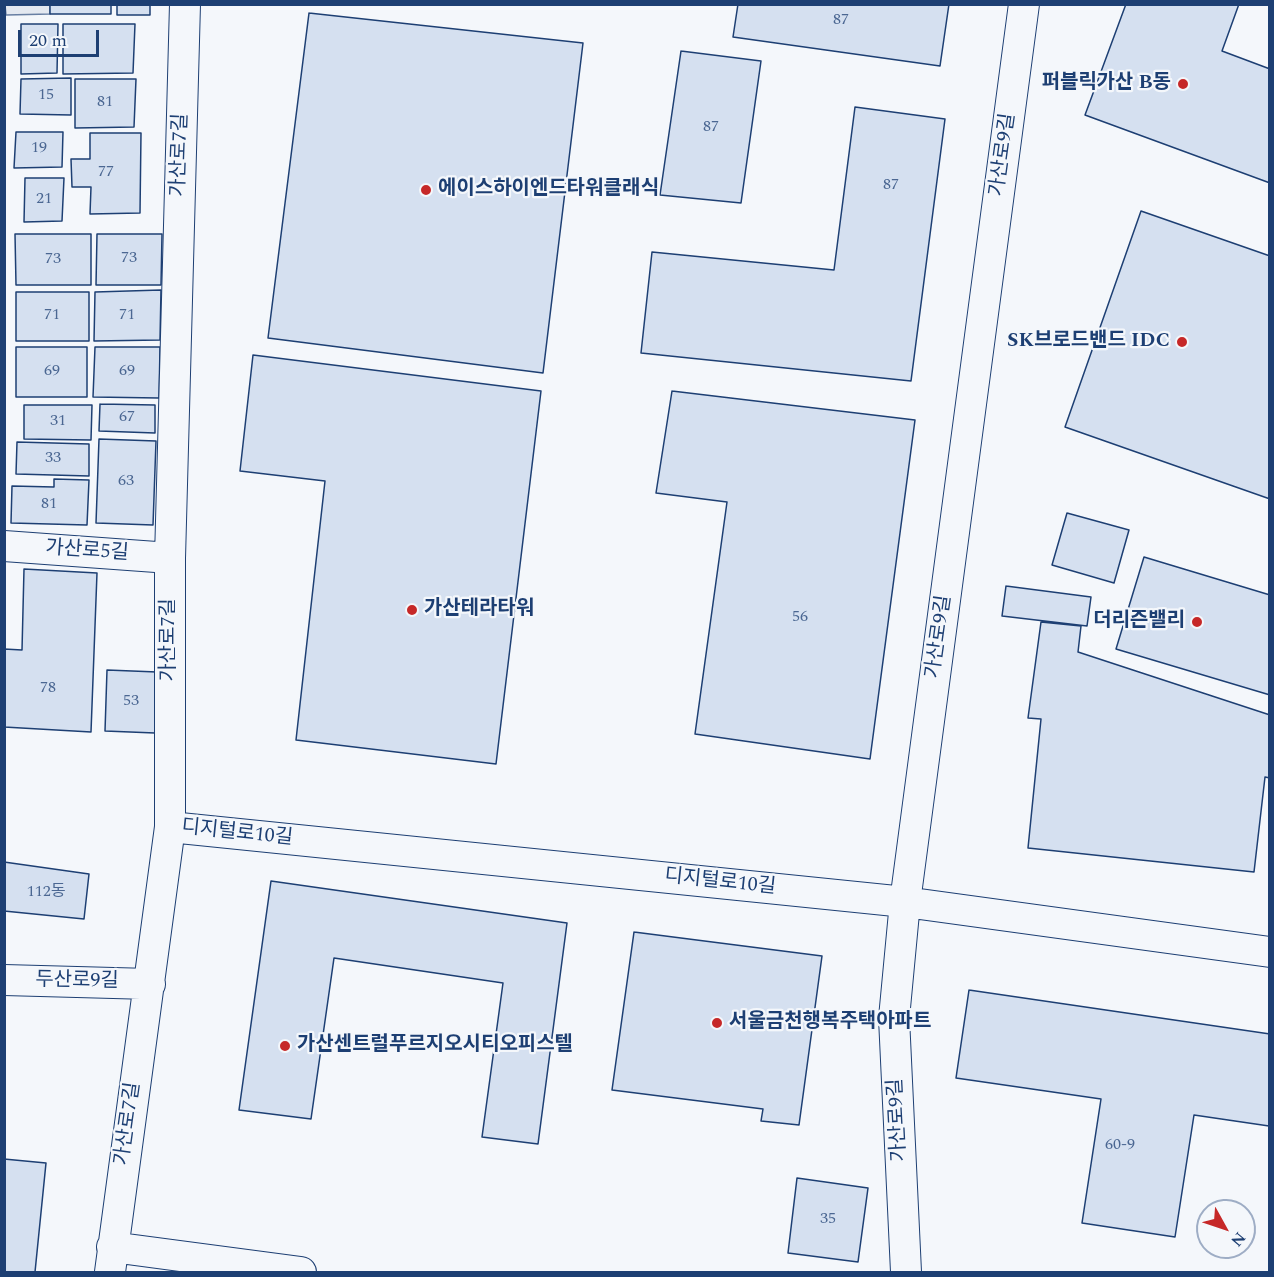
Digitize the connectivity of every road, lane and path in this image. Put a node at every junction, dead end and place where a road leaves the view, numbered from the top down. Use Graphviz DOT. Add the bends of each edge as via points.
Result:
graph roads {
  1 [pos="186,4"];
  2 [pos="1024,4"];
  3 [pos="4,546"];
  4 [pos="170,558"];
  5 [pos="170,827"];
  6 [pos="905,902"];
  7 [pos="1269,952"];
  8 [pos="4,980"];
  9 [pos="150,984"];
  10 [pos="111,1260"];
  11 [pos="301,1272"];
  12 [pos="906,1272"];
  1 -- 4 [label="street, 가산로7길"];
  2 -- 6 [label="street, 가산로9길"];
  3 -- 4 [label="street, 가산로5길"];
  4 -- 5 [label="street, 가산로7길"];
  5 -- 6 [label="street, 디지털로10길"];
  5 -- 9 [label="street, 가산로7길"];
  6 -- 7 [label="street, 디지털로10길"];
  6 -- 12 [label="street, 가산로9길" via="894,1018"];
  8 -- 9 [label="street, 두산로9길"];
  9 -- 10 [label="street, 가산로7길"];
  10 -- 11 [label="street"];
}
